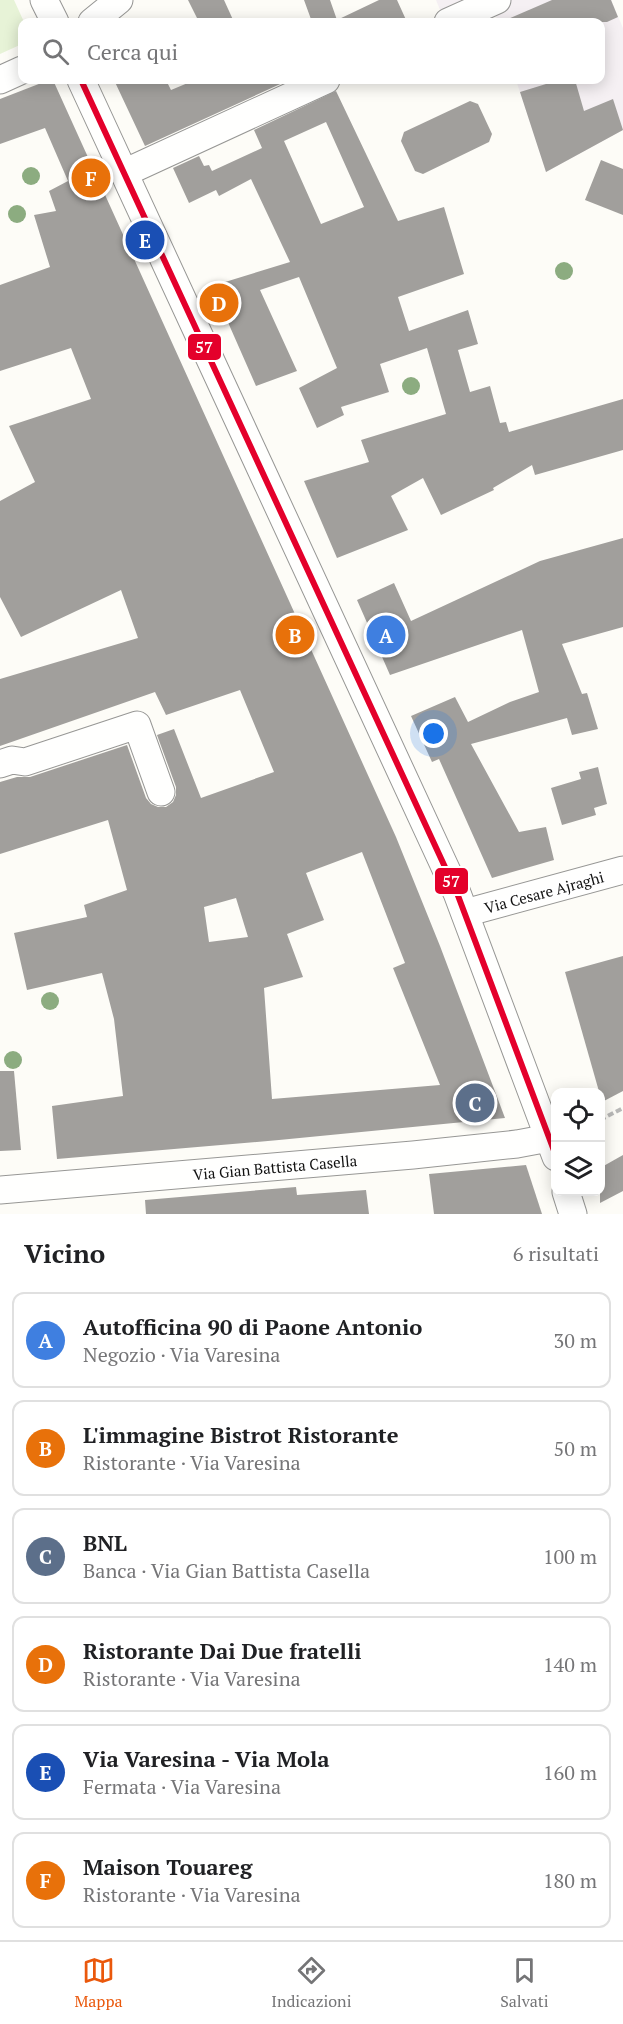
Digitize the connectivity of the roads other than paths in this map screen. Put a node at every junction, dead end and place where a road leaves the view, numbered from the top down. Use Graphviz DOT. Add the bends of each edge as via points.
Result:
graph roads {
  1 [pos="44,0"];
  2 [pos="119,0"];
  3 [pos="497,0"];
  4 [pos="53,18"];
  5 [pos="97,18"];
  6 [pos="457,18"];
  7 [pos="18,72"];
  8 [pos="0,80"];
  9 [pos="83,84"];
  10 [pos="317,84"];
  11 [pos="124,173"];
  12 [pos="6,762"];
  13 [pos="161,792"];
  14 [pos="623,870"];
  15 [pos="465,913"];
  16 [pos="551,1145"];
  17 [pos="551,1148"];
  18 [pos="0,1190"];
  19 [pos="568,1196"];
  20 [pos="573,1214"];
  1 -- 4 [label="street"];
  2 -- 5 [label="street"];
  3 -- 6 [label="street"];
  7 -- 8 [label="street"];
  9 -- 11 [label="street"];
  10 -- 11 [label="street"];
  11 -- 15 [label="street"];
  12 -- 13 [label="street" via="25,762 137,725"];
  14 -- 15 [label="street, Via Cesare Ajraghi"];
  15 -- 16 [label="street"];
  17 -- 18 [label="street, Via Gian Battista Casella" via="517,1144"];
  19 -- 20 [label="street"];
}
